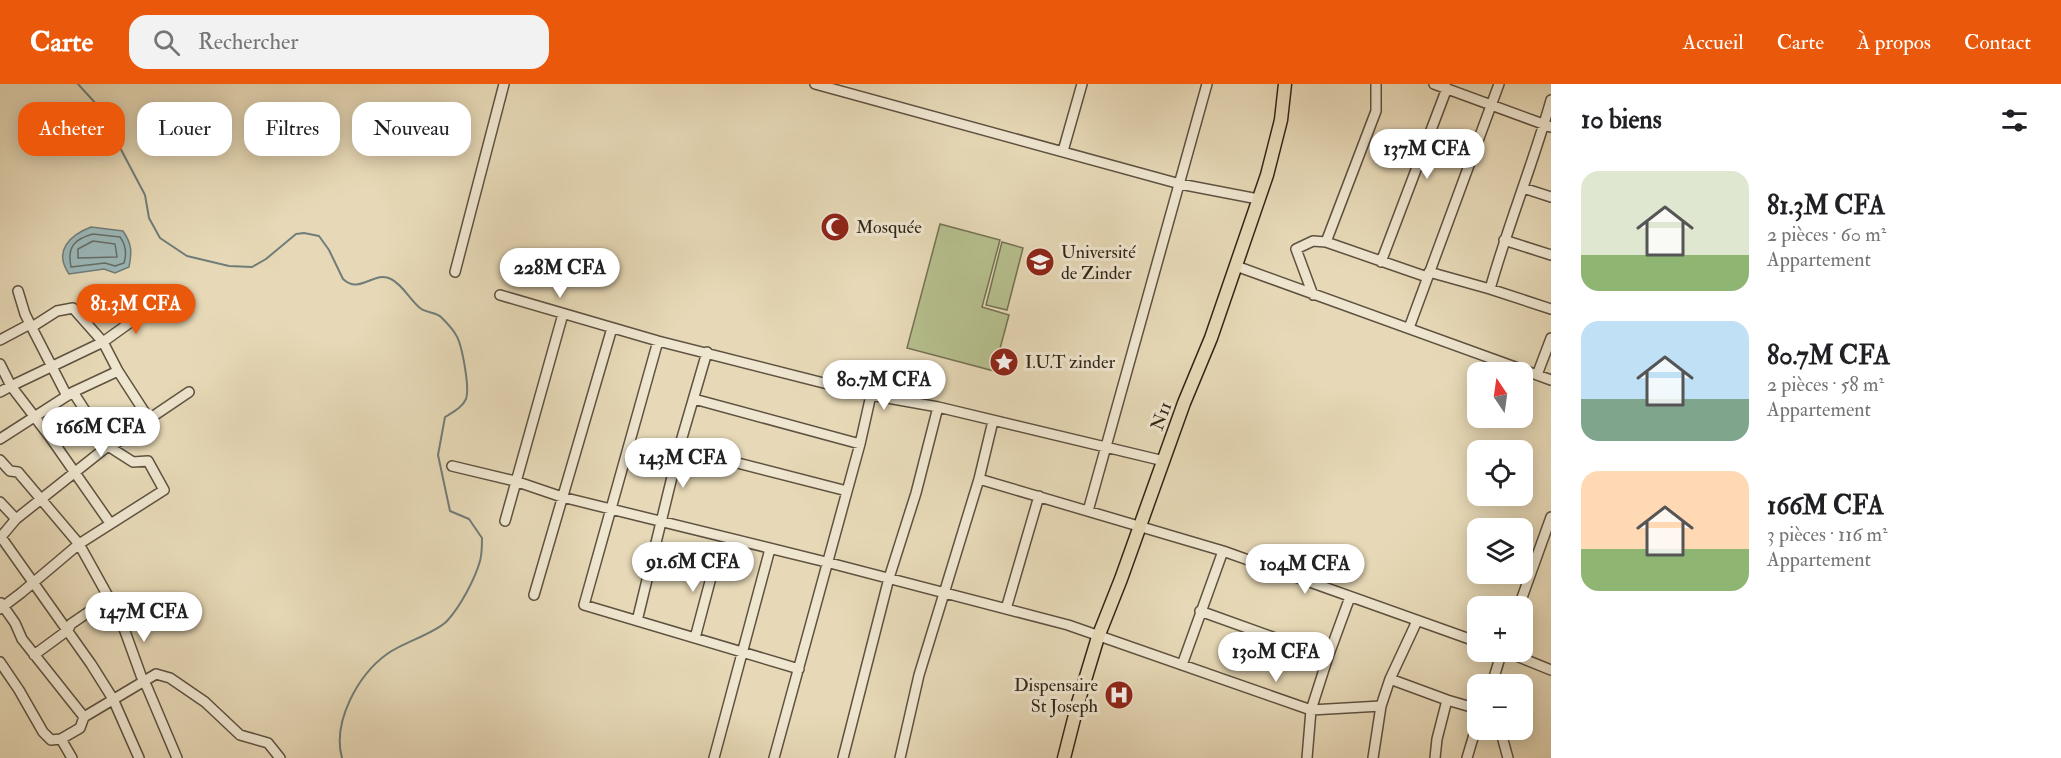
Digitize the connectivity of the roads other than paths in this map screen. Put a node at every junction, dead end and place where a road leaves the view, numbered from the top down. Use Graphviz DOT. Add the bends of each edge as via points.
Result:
graph roads {
  1 [pos="504,84"];
  2 [pos="815,84"];
  3 [pos="1082,84"];
  4 [pos="1207,84"];
  5 [pos="1285,84"];
  6 [pos="1376,84"];
  7 [pos="1434,84"];
  8 [pos="1499,84"];
  9 [pos="1447,88"];
  10 [pos="1551,100"];
  11 [pos="1492,105"];
  12 [pos="1548,125"];
  13 [pos="1063,152"];
  14 [pos="1180,184"];
  15 [pos="1523,188"];
  16 [pos="1551,197"];
  17 [pos="1258,199"];
  18 [pos="1504,240"];
  19 [pos="1326,242"];
  20 [pos="1551,255"];
  21 [pos="1381,262"];
  22 [pos="1236,266"];
  23 [pos="455,272"];
  24 [pos="1428,275"];
  25 [pos="1490,289"];
  26 [pos="18,291"];
  27 [pos="500,295"];
  28 [pos="1313,295"];
  29 [pos="153,306"];
  30 [pos="1551,309"];
  31 [pos="563,314"];
  32 [pos="31,325"];
  33 [pos="612,328"];
  34 [pos="1408,328"];
  35 [pos="1551,338"];
  36 [pos="0,340"];
  37 [pos="658,341"];
  38 [pos="103,342"];
  39 [pos="706,352"];
  40 [pos="0,364"];
  41 [pos="52,368"];
  42 [pos="118,371"];
  43 [pos="1537,375"];
  44 [pos="1551,380"];
  45 [pos="12,386"];
  46 [pos="0,392"];
  47 [pos="189,392"];
  48 [pos="70,394"];
  49 [pos="872,395"];
  50 [pos="694,399"];
  51 [pos="938,407"];
  52 [pos="34,417"];
  53 [pos="149,418"];
  54 [pos="993,421"];
  55 [pos="0,439"];
  56 [pos="860,444"];
  57 [pos="108,446"];
  58 [pos="1107,446"];
  59 [pos="679,448"];
  60 [pos="0,460"];
  61 [pos="1164,461"];
  62 [pos="452,466"];
  63 [pos="10,471"];
  64 [pos="74,472"];
  65 [pos="0,478"];
  66 [pos="979,479"];
  67 [pos="515,481"];
  68 [pos="847,491"];
  69 [pos="1039,496"];
  70 [pos="562,497"];
  71 [pos="43,499"];
  72 [pos="0,502"];
  73 [pos="610,509"];
  74 [pos="1088,511"];
  75 [pos="16,519"];
  76 [pos="661,520"];
  77 [pos="505,521"];
  78 [pos="1550,522"];
  79 [pos="110,523"];
  80 [pos="1140,525"];
  81 [pos="0,537"];
  82 [pos="79,544"];
  83 [pos="770,549"];
  84 [pos="1223,551"];
  85 [pos="717,555"];
  86 [pos="826,562"];
  87 [pos="889,578"];
  88 [pos="33,582"];
  89 [pos="943,594"];
  90 [pos="534,595"];
  91 [pos="1523,596"];
  92 [pos="1350,597"];
  93 [pos="109,598"];
  94 [pos="1,606"];
  95 [pos="1006,609"];
  96 [pos="1200,611"];
  97 [pos="637,621"];
  98 [pos="1417,621"];
  99 [pos="68,630"];
  100 [pos="1098,637"];
  101 [pos="695,638"];
  102 [pos="1467,638"];
  103 [pos="741,652"];
  104 [pos="34,655"];
  105 [pos="1328,657"];
  106 [pos="0,662"];
  107 [pos="1531,662"];
  108 [pos="1182,665"];
  109 [pos="799,669"];
  110 [pos="1551,670"];
  111 [pos="1390,679"];
  112 [pos="143,681"];
  113 [pos="113,699"];
  114 [pos="1447,700"];
  115 [pos="1381,706"];
  116 [pos="1467,706"];
  117 [pos="1311,710"];
  118 [pos="84,717"];
  119 [pos="61,739"];
  120 [pos="1472,740"];
  121 [pos="1503,740"];
  122 [pos="72,758"];
  123 [pos="140,758"];
  124 [pos="177,758"];
  125 [pos="280,758"];
  126 [pos="714,758"];
  127 [pos="774,758"];
  128 [pos="843,758"];
  129 [pos="900,758"];
  130 [pos="1064,758"];
  131 [pos="1307,758"];
  132 [pos="1373,758"];
  133 [pos="1435,758"];
  134 [pos="1467,758"];
  135 [pos="1508,758"];
  1 -- 23 [label="street"];
  2 -- 13 [label="street"];
  3 -- 13 [label="street"];
  4 -- 14 [label="street"];
  5 -- 17 [label="main road, N11" via="1275,150"];
  6 -- 19 [label="street" via="1376,111"];
  7 -- 9 [label="street"];
  8 -- 11 [label="street"];
  9 -- 11 [label="street"];
  9 -- 21 [label="street"];
  10 -- 12 [label="street"];
  11 -- 12 [label="street"];
  11 -- 24 [label="street"];
  12 -- 15 [label="street"];
  13 -- 14 [label="street"];
  14 -- 17 [label="street"];
  14 -- 58 [label="street"];
  15 -- 16 [label="street"];
  15 -- 18 [label="street"];
  17 -- 22 [label="main road, N11"];
  18 -- 20 [label="street"];
  18 -- 25 [label="street"];
  19 -- 21 [label="street"];
  19 -- 28 [label="street" via="1313,241 1296,249"];
  21 -- 24 [label="street"];
  22 -- 28 [label="street"];
  22 -- 61 [label="main road, N11"];
  24 -- 25 [label="street"];
  24 -- 34 [label="street"];
  25 -- 30 [label="street"];
  26 -- 32 [label="street"];
  27 -- 31 [label="street"];
  28 -- 34 [label="street"];
  29 -- 38 [label="street"];
  31 -- 33 [label="street"];
  31 -- 67 [label="street"];
  32 -- 36 [label="street"];
  32 -- 38 [label="street" via="57,311 73,308"];
  32 -- 41 [label="street"];
  33 -- 37 [label="street"];
  33 -- 70 [label="street"];
  34 -- 43 [label="street"];
  35 -- 43 [label="street"];
  37 -- 39 [label="street"];
  37 -- 73 [label="street"];
  38 -- 41 [label="street"];
  38 -- 42 [label="street"];
  39 -- 49 [label="street"];
  39 -- 50 [label="street"];
  40 -- 45 [label="street"];
  41 -- 45 [label="street"];
  41 -- 48 [label="street"];
  42 -- 48 [label="street"];
  42 -- 53 [label="street"];
  43 -- 44 [label="street"];
  45 -- 46 [label="street"];
  45 -- 52 [label="street"];
  47 -- 53 [label="street"];
  48 -- 52 [label="street"];
  48 -- 57 [label="street"];
  49 -- 51 [label="street"];
  49 -- 56 [label="street"];
  50 -- 56 [label="street"];
  50 -- 59 [label="street"];
  51 -- 54 [label="street"];
  51 -- 87 [label="street"];
  52 -- 55 [label="street"];
  52 -- 64 [label="street"];
  53 -- 57 [label="street"];
  54 -- 58 [label="street"];
  54 -- 66 [label="street"];
  56 -- 68 [label="street"];
  57 -- 64 [label="street"];
  57 -- 79 [label="street" via="133,462 148,461 164,490"];
  58 -- 61 [label="street"];
  58 -- 74 [label="street"];
  59 -- 68 [label="street"];
  59 -- 76 [label="street"];
  60 -- 63 [label="street"];
  61 -- 80 [label="main road, N11"];
  62 -- 67 [label="street"];
  63 -- 65 [label="street"];
  63 -- 71 [label="street" via="18,472"];
  64 -- 71 [label="street"];
  64 -- 79 [label="street"];
  66 -- 69 [label="street"];
  66 -- 89 [label="street"];
  67 -- 70 [label="street"];
  67 -- 77 [label="street"];
  68 -- 86 [label="street"];
  69 -- 74 [label="street"];
  69 -- 95 [label="street"];
  70 -- 73 [label="street"];
  70 -- 90 [label="street"];
  71 -- 75 [label="street"];
  71 -- 82 [label="street"];
  72 -- 75 [label="street"];
  73 -- 76 [label="street"];
  73 -- 97 [label="street" via="584,605"];
  74 -- 80 [label="street"];
  75 -- 81 [label="street"];
  76 -- 83 [label="street"];
  76 -- 97 [label="street"];
  78 -- 91 [label="street"];
  79 -- 82 [label="street"];
  80 -- 84 [label="street"];
  80 -- 100 [label="main road, N11"];
  81 -- 88 [label="street"];
  82 -- 88 [label="street"];
  82 -- 93 [label="street"];
  83 -- 86 [label="street"];
  83 -- 103 [label="street"];
  84 -- 92 [label="street"];
  84 -- 96 [label="street"];
  85 -- 101 [label="street"];
  86 -- 87 [label="street"];
  86 -- 109 [label="street"];
  87 -- 89 [label="street"];
  87 -- 128 [label="street"];
  88 -- 94 [label="street"];
  88 -- 99 [label="street"];
  89 -- 95 [label="street"];
  89 -- 129 [label="street"];
  92 -- 98 [label="street"];
  92 -- 105 [label="street"];
  93 -- 99 [label="street"];
  93 -- 112 [label="street" via="118,612"];
  94 -- 104 [label="street"];
  95 -- 100 [label="street"];
  96 -- 105 [label="street"];
  96 -- 108 [label="street"];
  97 -- 101 [label="street"];
  98 -- 102 [label="street"];
  98 -- 111 [label="street"];
  99 -- 104 [label="street"];
  99 -- 113 [label="street"];
  100 -- 108 [label="street"];
  100 -- 130 [label="main road, N11"];
  101 -- 103 [label="street"];
  103 -- 109 [label="street"];
  103 -- 126 [label="street"];
  104 -- 118 [label="street"];
  105 -- 117 [label="street"];
  106 -- 119 [label="street" via="43,732 51,740"];
  107 -- 110 [label="street"];
  108 -- 117 [label="street"];
  109 -- 127 [label="street"];
  111 -- 114 [label="street"];
  111 -- 115 [label="street"];
  112 -- 113 [label="street"];
  112 -- 124 [label="street"];
  112 -- 125 [label="street" via="156,674 170,678 205,702 240,735 268,743"];
  113 -- 118 [label="street"];
  113 -- 123 [label="street"];
  114 -- 116 [label="street"];
  114 -- 133 [label="street"];
  115 -- 117 [label="street"];
  115 -- 132 [label="street"];
  117 -- 131 [label="street"];
  118 -- 119 [label="street" via="80,728"];
  119 -- 122 [label="street"];
  120 -- 134 [label="street"];
  121 -- 135 [label="street"];
}
